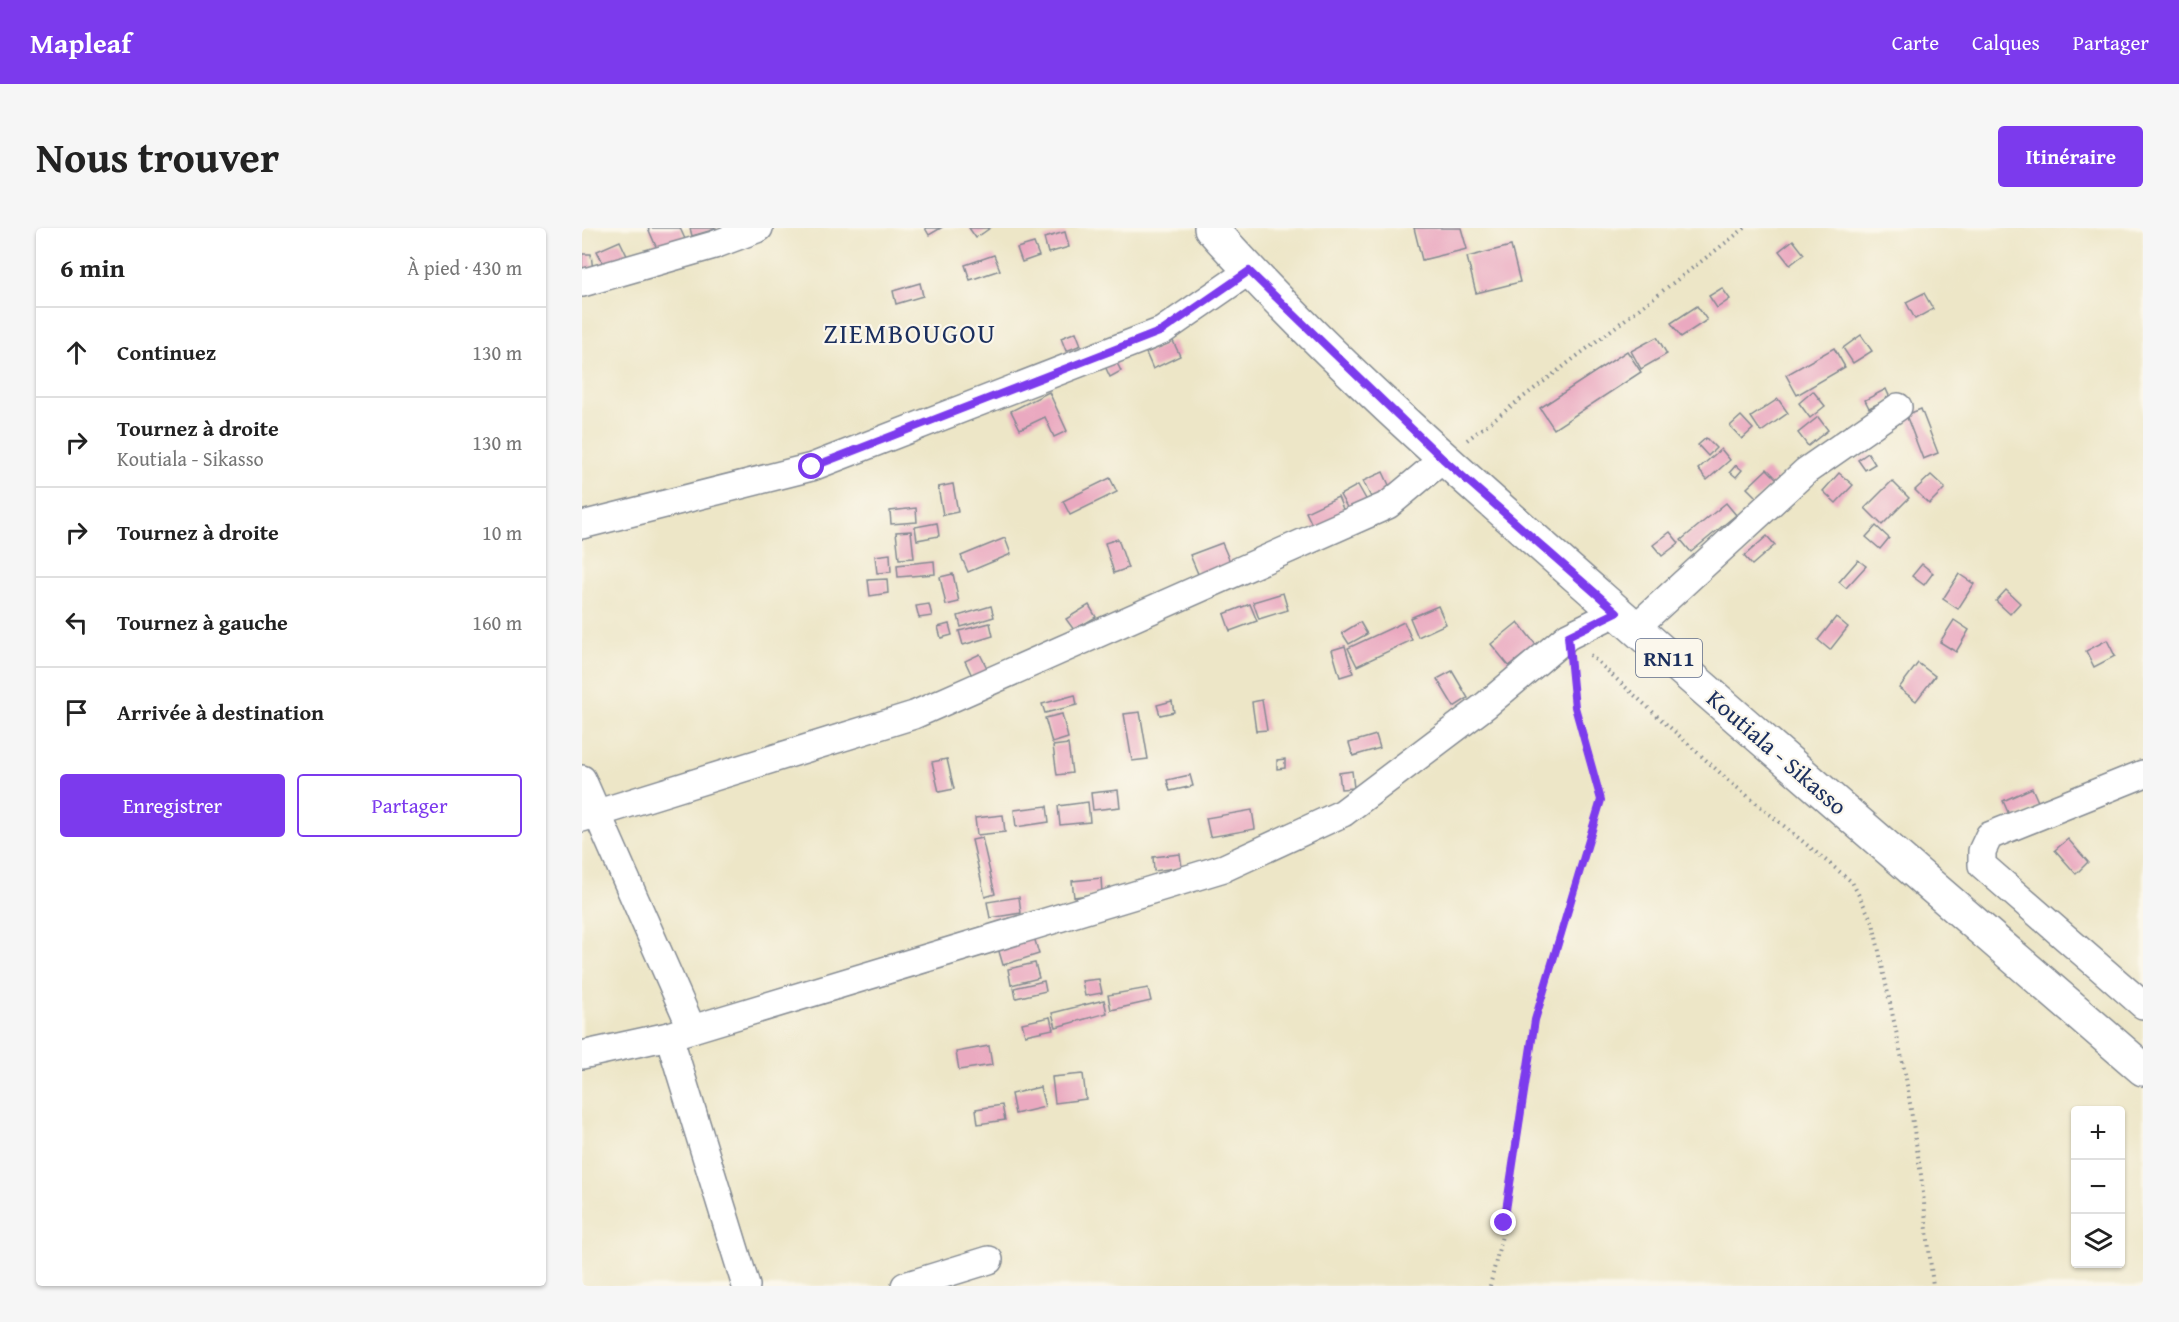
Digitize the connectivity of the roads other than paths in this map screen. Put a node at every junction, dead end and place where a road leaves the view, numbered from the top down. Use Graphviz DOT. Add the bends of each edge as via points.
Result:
graph roads {
  1 [pos="759,228"];
  2 [pos="1211,228"];
  3 [pos="1249,271"];
  4 [pos="582,283"];
  5 [pos="1898,407"];
  6 [pos="1443,459"];
  7 [pos="582,525"];
  8 [pos="1626,620"];
  9 [pos="2143,774"];
  10 [pos="582,779"];
  11 [pos="589,815"];
  12 [pos="2143,1005"];
  13 [pos="681,1032"];
  14 [pos="582,1055"];
  15 [pos="2143,1069"];
  16 [pos="989,1260"];
  17 [pos="746,1286"];
  18 [pos="905,1286"];
  1 -- 4 [label="street"];
  2 -- 3 [label="main road, Koutiala - Sikasso / RN11"];
  3 -- 6 [label="main road, Koutiala - Sikasso / RN11"];
  3 -- 7 [label="street" via="1162,331 812,467"];
  5 -- 8 [label="street" via="1806,471"];
  6 -- 8 [label="main road, Koutiala - Sikasso / RN11"];
  6 -- 11 [label="street" via="1388,505 914,715"];
  8 -- 13 [label="street" via="1568,636 1486,705 1343,813 1224,868"];
  8 -- 15 [label="main road, Koutiala - Sikasso / RN11"];
  9 -- 12 [label="street" via="1989,836 1982,851 1982,865"];
  10 -- 11 [label="street"];
  11 -- 13 [label="street"];
  13 -- 14 [label="street"];
  13 -- 17 [label="street"];
  16 -- 18 [label="street"];
}
